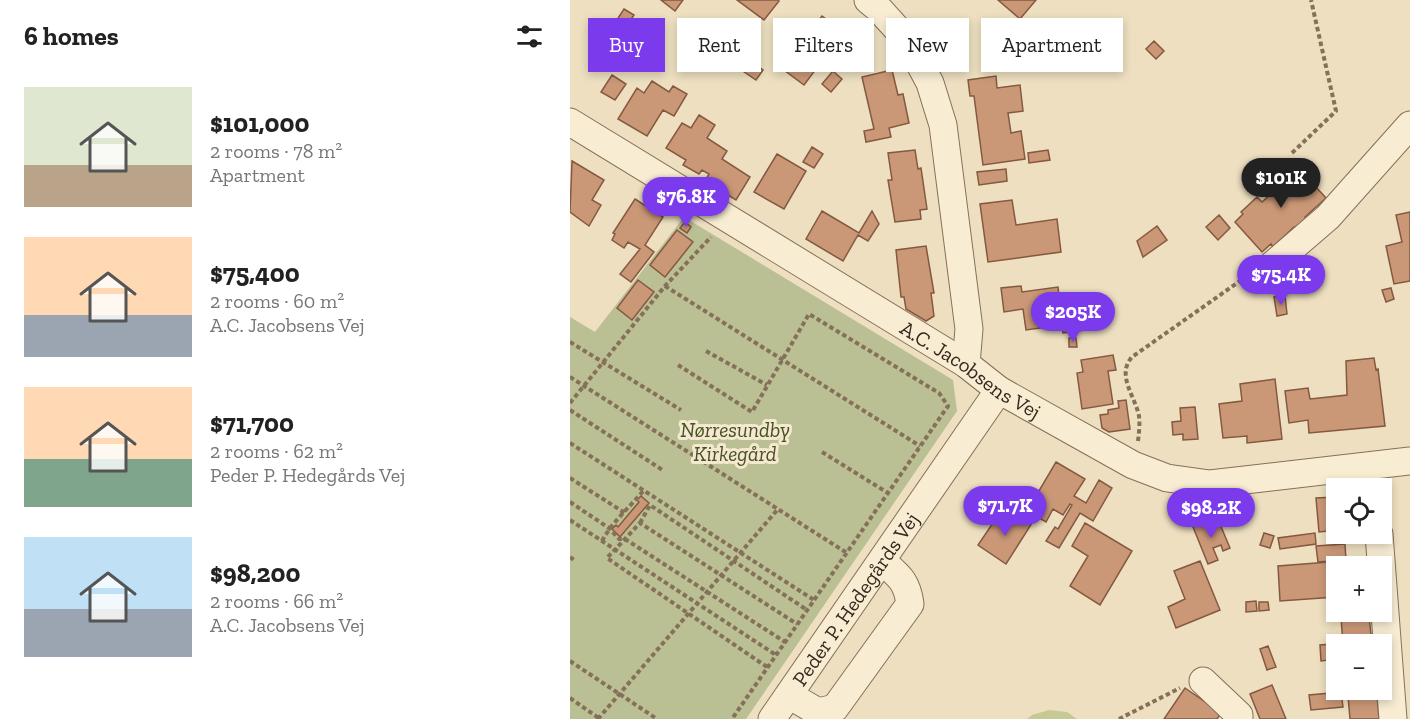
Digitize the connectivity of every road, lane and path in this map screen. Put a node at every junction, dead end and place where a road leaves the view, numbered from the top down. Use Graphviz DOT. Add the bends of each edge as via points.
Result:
graph roads {
  1 [pos="868,0"];
  2 [pos="1311,0"];
  3 [pos="570,122"];
  4 [pos="1410,125"];
  5 [pos="1292,153"];
  6 [pos="729,219"];
  7 [pos="1263,273"];
  8 [pos="665,286"];
  9 [pos="570,342"];
  10 [pos="706,351"];
  11 [pos="782,360"];
  12 [pos="603,362"];
  13 [pos="966,364"];
  14 [pos="678,365"];
  15 [pos="570,377"];
  16 [pos="767,385"];
  17 [pos="584,386"];
  18 [pos="999,390"];
  19 [pos="570,403"];
  20 [pos="681,410"];
  21 [pos="570,411"];
  22 [pos="570,443"];
  23 [pos="920,446"];
  24 [pos="822,452"];
  25 [pos="1410,461"];
  26 [pos="1133,465"];
  27 [pos="664,471"];
  28 [pos="1375,477"];
  29 [pos="570,478"];
  30 [pos="644,490"];
  31 [pos="888,493"];
  32 [pos="570,502"];
  33 [pos="777,509"];
  34 [pos="625,513"];
  35 [pos="570,520"];
  36 [pos="640,523"];
  37 [pos="609,528"];
  38 [pos="625,538"];
  39 [pos="602,541"];
  40 [pos="1380,544"];
  41 [pos="615,549"];
  42 [pos="740,552"];
  43 [pos="847,553"];
  44 [pos="734,560"];
  45 [pos="882,561"];
  46 [pos="721,575"];
  47 [pos="706,591"];
  48 [pos="814,600"];
  49 [pos="697,603"];
  50 [pos="807,610"];
  51 [pos="688,613"];
  52 [pos="797,624"];
  53 [pos="785,642"];
  54 [pos="776,655"];
  55 [pos="570,661"];
  56 [pos="767,668"];
  57 [pos="1203,681"];
  58 [pos="619,693"];
  59 [pos="789,695"];
  60 [pos="570,698"];
  61 [pos="599,718"];
  62 [pos="657,719"];
  63 [pos="732,719"];
  64 [pos="772,719"];
  65 [pos="1119,719"];
  66 [pos="1239,719"];
  67 [pos="1393,719"];
  1 -- 13 [label="street" via="907,40 930,83 943,126 969,329"];
  2 -- 5 [label="path" via="1336,111"];
  3 -- 6 [label="street, A.C. Jacobsens Vej"];
  4 -- 7 [label="street" via="1328,217"];
  6 -- 8 [label="path"];
  6 -- 13 [label="street, A.C. Jacobsens Vej"];
  7 -- 26 [label="path" via="1250,274 1126,364 1125,375 1139,417"];
  8 -- 11 [label="path"];
  8 -- 12 [label="path"];
  9 -- 12 [label="path"];
  10 -- 16 [label="path"];
  11 -- 16 [label="path"];
  11 -- 23 [label="path"];
  11 -- 23 [label="path" via="809,314 939,393 948,406"];
  12 -- 17 [label="path"];
  12 -- 20 [label="path"];
  13 -- 18 [label="street, A.C. Jacobsens Vej"];
  14 -- 16 [label="path" via="752,411"];
  15 -- 17 [label="path"];
  17 -- 19 [label="path"];
  17 -- 33 [label="path"];
  18 -- 26 [label="street, A.C. Jacobsens Vej"];
  18 -- 45 [label="street, Peder P. Hedegårds Vej"];
  21 -- 27 [label="path"];
  22 -- 30 [label="path"];
  23 -- 31 [label="path"];
  24 -- 31 [label="path"];
  25 -- 28 [label="street, A.C. Jacobsens Vej"];
  26 -- 28 [label="street, A.C. Jacobsens Vej" via="1167,478 1210,484"];
  29 -- 34 [label="path"];
  30 -- 34 [label="path"];
  30 -- 42 [label="path"];
  31 -- 43 [label="path"];
  32 -- 37 [label="path"];
  33 -- 42 [label="path"];
  33 -- 43 [label="path"];
  34 -- 37 [label="path"];
  35 -- 39 [label="path"];
  36 -- 38 [label="path"];
  36 -- 44 [label="path" via="650,505"];
  36 -- 46 [label="path"];
  37 -- 38 [label="path" via="619,539"];
  37 -- 39 [label="path"];
  38 -- 41 [label="path"];
  38 -- 47 [label="path"];
  39 -- 41 [label="path"];
  40 -- 67 [label="street"];
  41 -- 49 [label="path"];
  41 -- 51 [label="path" via="607,558"];
  42 -- 44 [label="path"];
  42 -- 48 [label="path"];
  43 -- 48 [label="path"];
  44 -- 46 [label="path"];
  44 -- 50 [label="path"];
  45 -- 59 [label="street, Peder P. Hedegårds Vej"];
  45 -- 59 [label="street" via="903,580 910,604 835,708 818,712"];
  46 -- 47 [label="path"];
  46 -- 52 [label="path"];
  47 -- 49 [label="path"];
  47 -- 53 [label="path"];
  48 -- 50 [label="path"];
  49 -- 51 [label="path"];
  49 -- 54 [label="path"];
  50 -- 52 [label="path"];
  51 -- 56 [label="path"];
  51 -- 58 [label="path"];
  52 -- 53 [label="path"];
  53 -- 54 [label="path"];
  54 -- 56 [label="path"];
  55 -- 58 [label="path"];
  56 -- 63 [label="path"];
  57 -- 65 [label="path" via="1194,681"];
  57 -- 66 [label="street"];
  58 -- 61 [label="path"];
  58 -- 62 [label="path"];
  59 -- 64 [label="street, Peder P. Hedegårds Vej"];
  60 -- 61 [label="path"];
}
